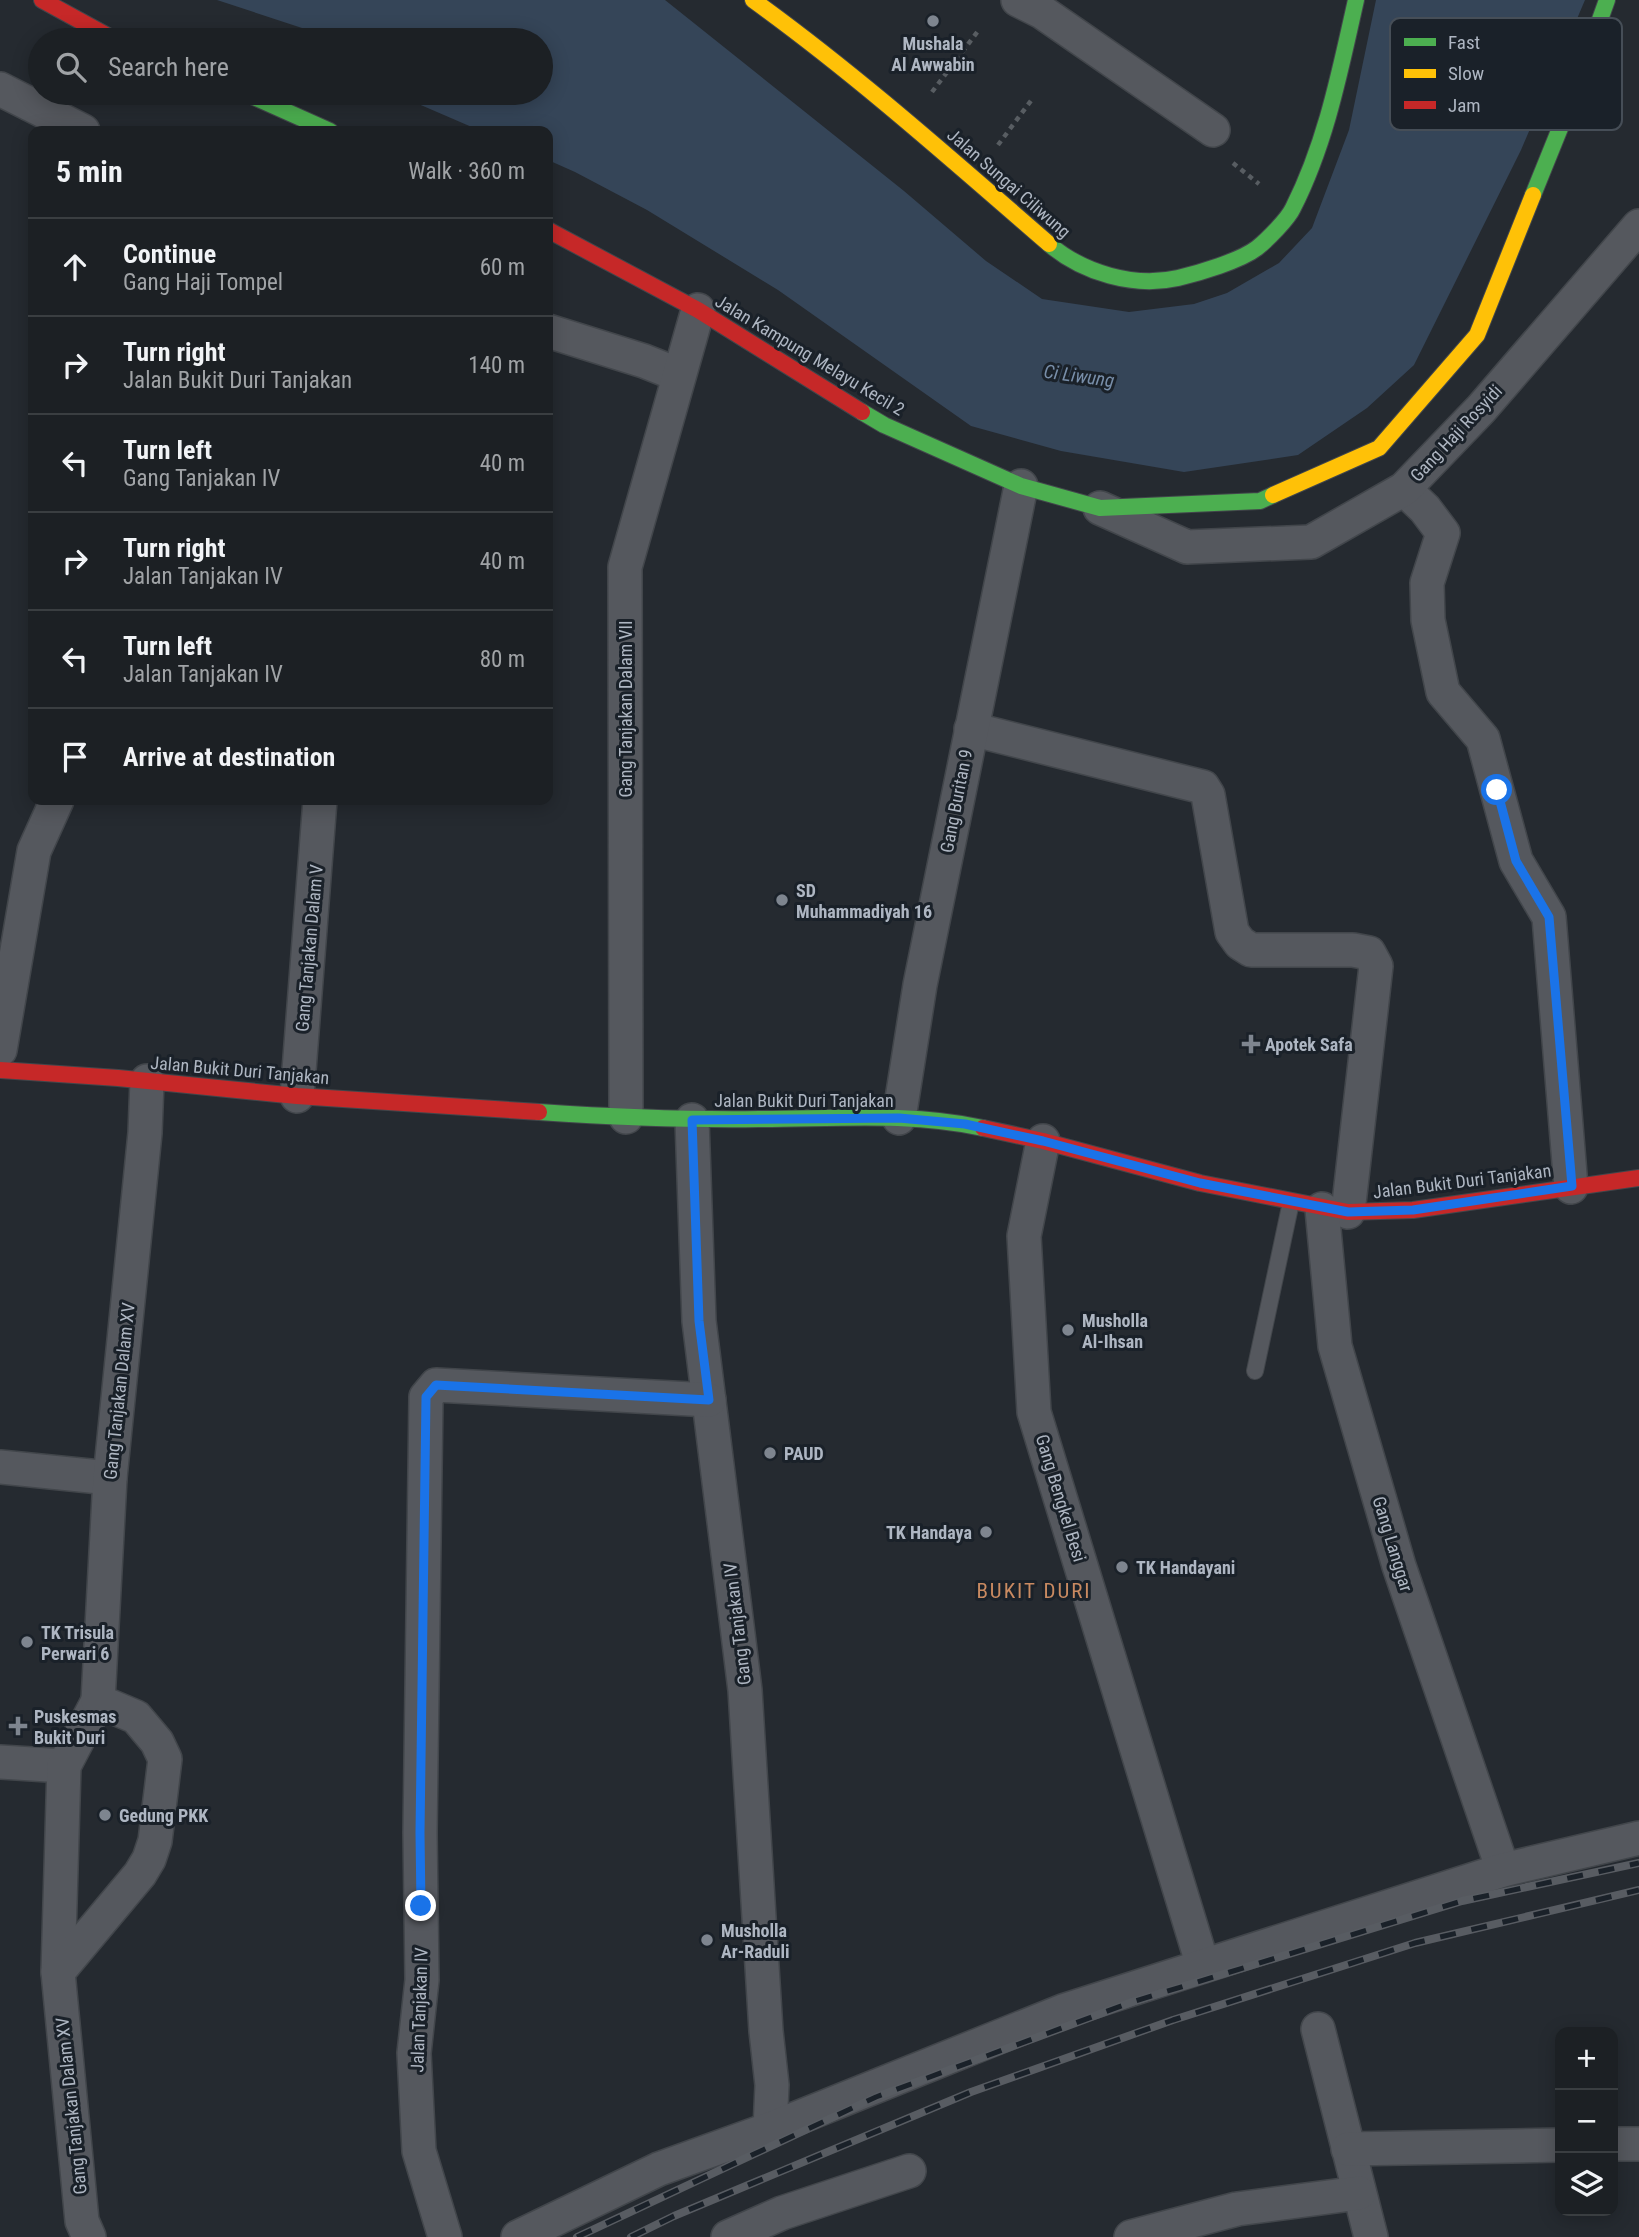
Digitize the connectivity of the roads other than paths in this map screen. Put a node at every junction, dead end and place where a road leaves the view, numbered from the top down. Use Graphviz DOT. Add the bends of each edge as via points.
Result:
graph roads {
  1 [pos="42,0"];
  2 [pos="753,0"];
  3 [pos="1018,0"];
  4 [pos="1356,0"];
  5 [pos="1607,0"];
  6 [pos="1601,18"];
  7 [pos="93,28"];
  8 [pos="0,89"];
  9 [pos="28,103"];
  10 [pos="32,105"];
  11 [pos="272,105"];
  12 [pos="73,126"];
  13 [pos="319,126"];
  14 [pos="1213,130"];
  15 [pos="1559,130"];
  16 [pos="1639,226"];
  17 [pos="553,233"];
  18 [pos="698,310"];
  19 [pos="553,333"];
  20 [pos="679,375"];
  21 [pos="1021,486"];
  22 [pos="1404,489"];
  23 [pos="1100,508"];
  24 [pos="971,729"];
  25 [pos="55,805"];
  26 [pos="320,805"];
  27 [pos="0,1050"];
  28 [pos="0,1070"];
  29 [pos="147,1081"];
  30 [pos="297,1096"];
  31 [pos="626,1117"];
  32 [pos="899,1118"];
  33 [pos="692,1120"];
  34 [pos="1043,1141"];
  35 [pos="1639,1178"];
  36 [pos="1572,1186"];
  37 [pos="1320,1208"];
  38 [pos="1255,1371"];
  39 [pos="709,1400"];
  40 [pos="0,1467"];
  41 [pos="110,1478"];
  42 [pos="98,1702"];
  43 [pos="0,1762"];
  44 [pos="64,1766"];
  45 [pos="1639,1838"];
  46 [pos="1503,1870"];
  47 [pos="1203,1966"];
  48 [pos="58,1972"];
  49 [pos="1318,2029"];
  50 [pos="770,2129"];
  51 [pos="1618,2144"];
  52 [pos="1639,2144"];
  53 [pos="1555,2145"];
  54 [pos="1349,2149"];
  55 [pos="909,2171"];
  56 [pos="1359,2193"];
  57 [pos="782,2225"];
  58 [pos="89,2237"];
  59 [pos="445,2237"];
  60 [pos="518,2237"];
  61 [pos="728,2237"];
  62 [pos="1131,2237"];
  63 [pos="1371,2237"];
  1 -- 7 [label="street"];
  2 -- 4 [label="street, Jalan Sungai Ciliwung" via="904,118 1060,253 1112,278 1164,281 1205,272 1256,249 1292,211 1331,113"];
  3 -- 14 [label="street"];
  5 -- 6 [label="street, Jalan Kampung Melayu Kecil 2"];
  8 -- 9 [label="street"];
  10 -- 12 [label="street"];
  11 -- 13 [label="street"];
  15 -- 23 [label="street, Jalan Kampung Melayu Kecil 2" via="1477,335 1379,448 1260,501"];
  16 -- 22 [label="street, Gang Haji Rosyidi" via="1481,409"];
  17 -- 18 [label="street, Jalan Kampung Melayu Kecil 2"];
  18 -- 20 [label="street, Gang Tanjakan Dalam VII"];
  18 -- 21 [label="street, Jalan Kampung Melayu Kecil 2" via="884,425"];
  19 -- 20 [label="street"];
  20 -- 31 [label="street, Gang Tanjakan Dalam VII" via="625,567"];
  21 -- 23 [label="street, Jalan Kampung Melayu Kecil 2"];
  21 -- 24 [label="street, Gang Buritan 9"];
  22 -- 23 [label="street, Gang Haji Rosyidi" via="1311,542 1187,547"];
  22 -- 36 [label="street" via="1443,533 1427,583 1428,620 1443,692 1483,739 1516,861 1549,917"];
  24 -- 32 [label="street, Gang Buritan 9" via="920,985"];
  24 -- 37 [label="street, Gang Langgar" via="1203,787 1209,795 1232,932 1240,943 1251,950 1369,953 1376,966"];
  25 -- 27 [label="street" via="34,851"];
  26 -- 30 [label="street, Gang Tanjakan Dalam V"];
  28 -- 29 [label="street, Jalan Bukit Duri Tanjakan"];
  29 -- 30 [label="street, Jalan Bukit Duri Tanjakan"];
  29 -- 41 [label="street, Gang Tanjakan Dalam XV"];
  30 -- 31 [label="street, Jalan Bukit Duri Tanjakan"];
  31 -- 33 [label="street, Jalan Bukit Duri Tanjakan"];
  32 -- 33 [label="street, Jalan Bukit Duri Tanjakan"];
  32 -- 34 [label="street, Jalan Bukit Duri Tanjakan" via="965,1124"];
  33 -- 39 [label="street, Gang Tanjakan IV" via="699,1321"];
  34 -- 37 [label="street, Jalan Bukit Duri Tanjakan" via="1200,1183"];
  34 -- 47 [label="street, Gang Bengkel Besi" via="1024,1236 1034,1412"];
  35 -- 36 [label="street, Jalan Bukit Duri Tanjakan"];
  36 -- 37 [label="street, Jalan Bukit Duri Tanjakan" via="1413,1210"];
  37 -- 38 [label="lane"];
  37 -- 46 [label="street, Gang Langgar" via="1335,1346 1399,1566"];
  39 -- 50 [label="street, Gang Tanjakan IV" via="745,1690 772,2085"];
  39 -- 59 [label="street, Jalan Tanjakan IV" via="436,1385 426,1397 422,1980 414,2053 419,2151"];
  40 -- 41 [label="street"];
  41 -- 42 [label="street, Gang Tanjakan Dalam XV"];
  42 -- 44 [label="street, Gang Tanjakan Dalam XV"];
  42 -- 48 [label="street" via="136,1717 165,1759 155,1841 140,1874"];
  43 -- 44 [label="street"];
  44 -- 48 [label="street, Gang Tanjakan Dalam XV"];
  45 -- 46 [label="street"];
  46 -- 47 [label="street"];
  47 -- 50 [label="street" via="1063,2011"];
  48 -- 58 [label="street, Gang Tanjakan Dalam XV" via="82,2221"];
  49 -- 54 [label="street"];
  50 -- 60 [label="street" via="659,2169"];
  51 -- 52 [label="street"];
  53 -- 54 [label="street"];
  54 -- 56 [label="street"];
  55 -- 57 [label="street"];
  56 -- 62 [label="street" via="1237,2209"];
  56 -- 63 [label="street"];
  57 -- 61 [label="street"];
}
